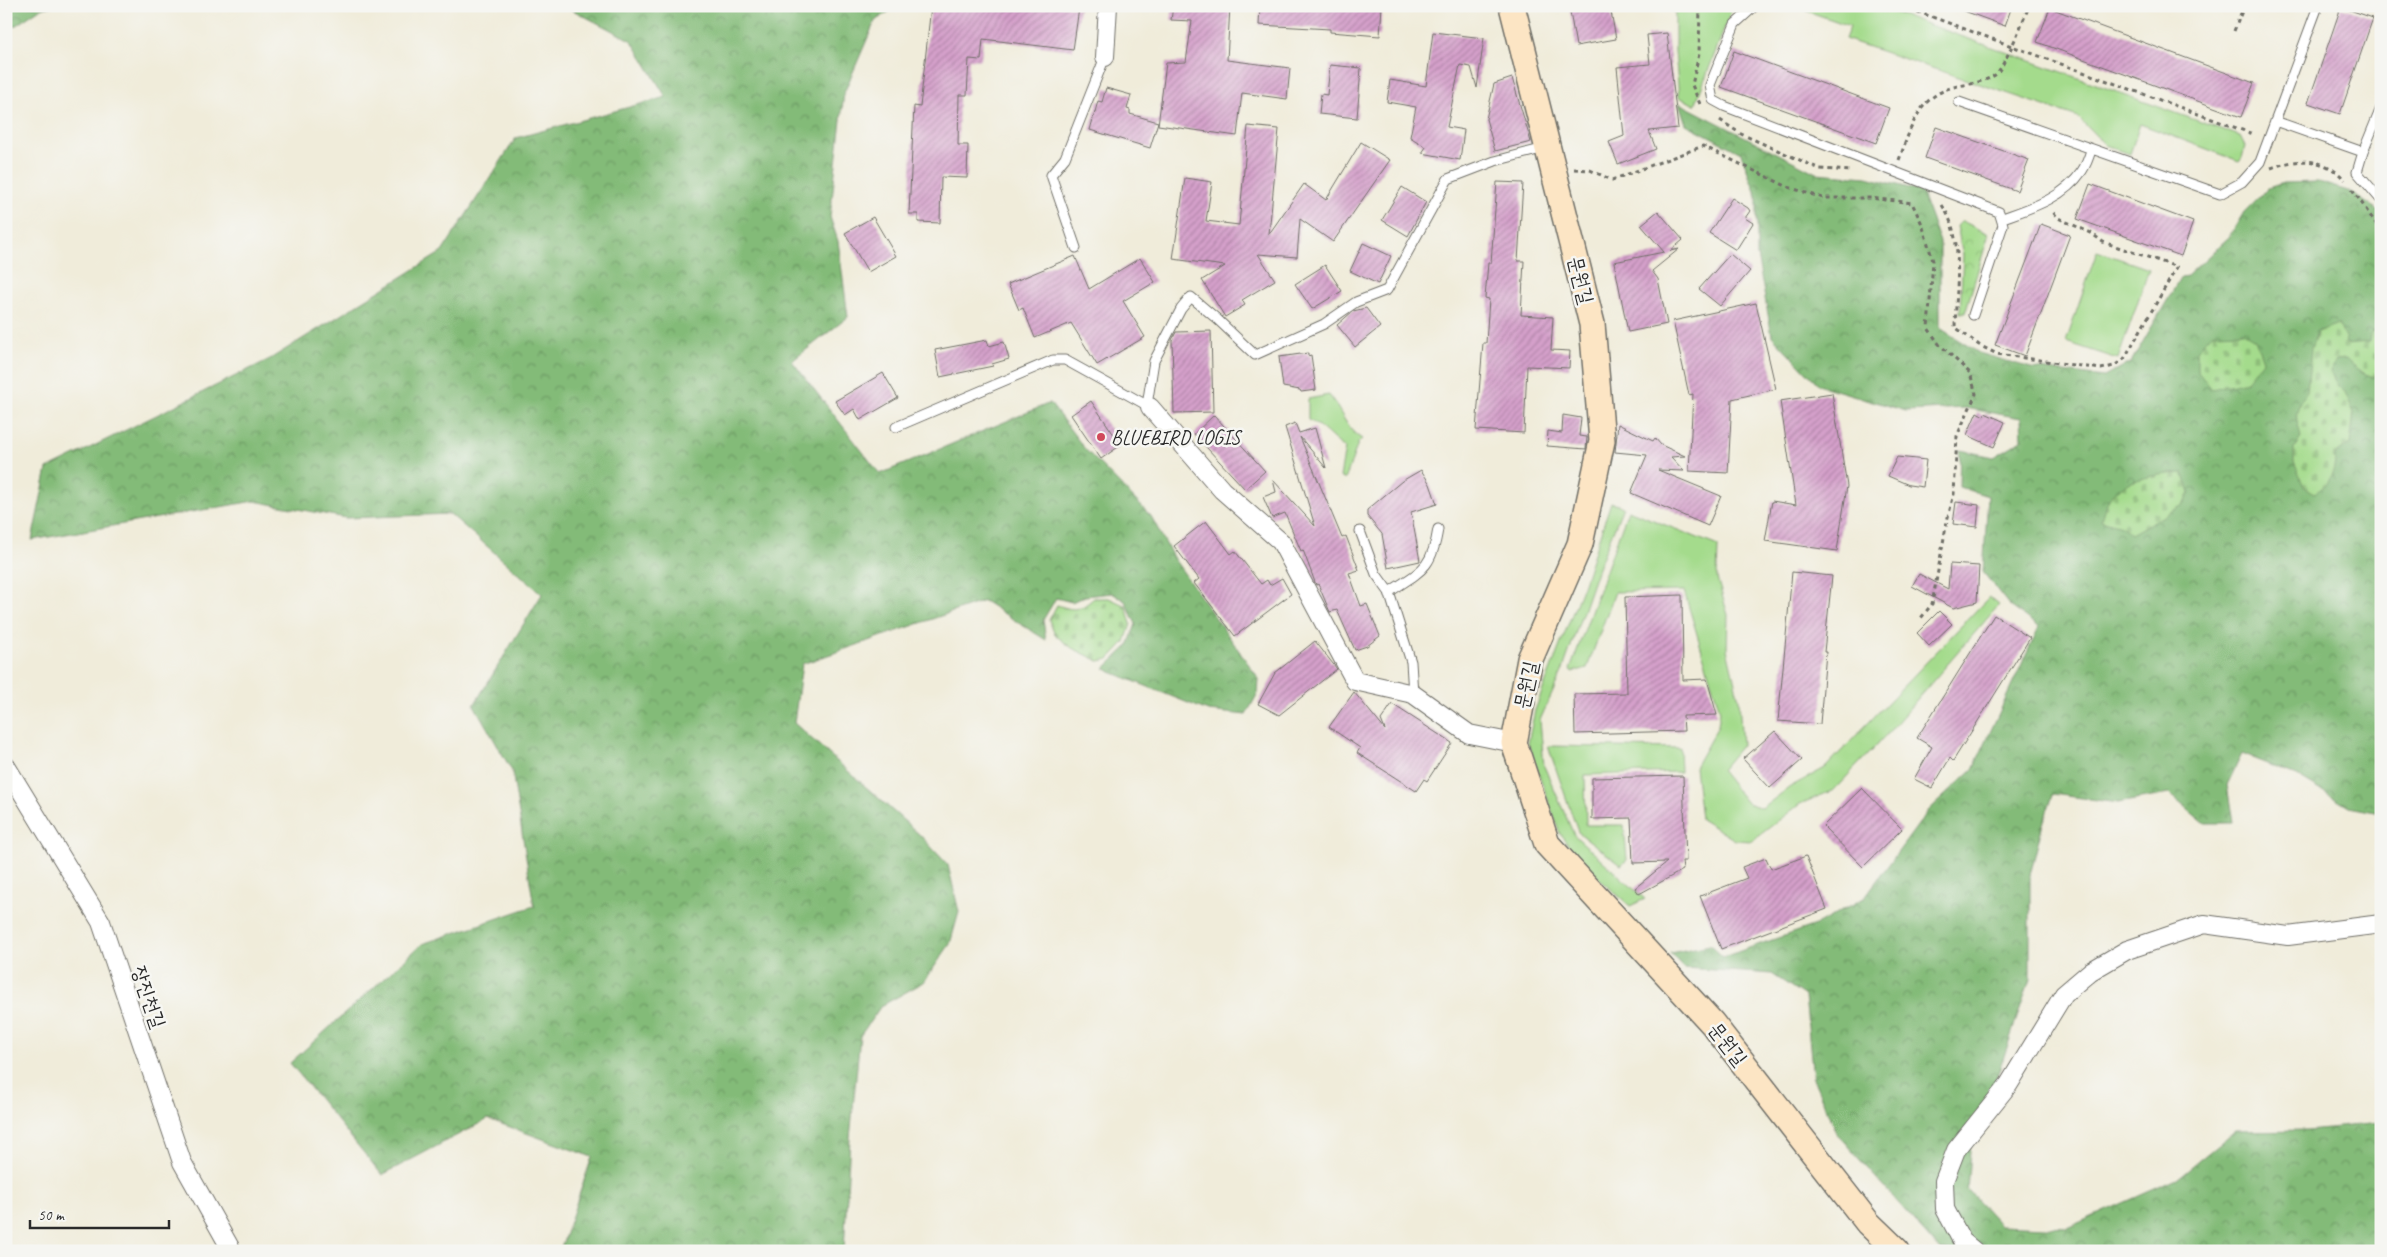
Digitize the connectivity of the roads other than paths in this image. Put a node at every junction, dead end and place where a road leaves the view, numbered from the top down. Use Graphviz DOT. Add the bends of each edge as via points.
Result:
graph roads {
  1 [pos="1108,6"];
  2 [pos="1512,6"];
  3 [pos="1755,6"];
  4 [pos="2318,6"];
  5 [pos="1105,57"];
  6 [pos="1960,102"];
  7 [pos="2381,108"];
  8 [pos="2275,121"];
  9 [pos="2091,150"];
  10 [pos="2363,152"];
  11 [pos="1551,158"];
  12 [pos="2381,200"];
  13 [pos="2003,218"];
  14 [pos="1076,248"];
  15 [pos="1973,316"];
  16 [pos="1148,406"];
  17 [pos="896,427"];
  18 [pos="1438,529"];
  19 [pos="1360,531"];
  20 [pos="1389,592"];
  21 [pos="1413,694"];
  22 [pos="1514,743"];
  23 [pos="6,766"];
  24 [pos="2381,924"];
  25 [pos="232,1251"];
  26 [pos="1896,1251"];
  27 [pos="1974,1251"];
  1 -- 5 [label="street"];
  2 -- 11 [label="street, 문원길"];
  3 -- 13 [label="lane" via="1735,24 1710,85 1714,100 1999,212"];
  4 -- 8 [label="lane"];
  5 -- 14 [label="lane" via="1065,158 1051,174"];
  6 -- 9 [label="lane"];
  7 -- 10 [label="lane"];
  8 -- 9 [label="lane" via="2260,162 2242,182 2220,194"];
  8 -- 10 [label="lane"];
  9 -- 13 [label="lane" via="2083,171 2064,191"];
  10 -- 12 [label="lane" via="2357,172"];
  11 -- 16 [label="lane" via="1495,161 1448,179 1388,290 1356,302 1324,324 1255,355 1191,297 1154,362"];
  11 -- 22 [label="street, 문원길" via="1592,324 1602,441 1580,544 1530,659"];
  13 -- 15 [label="lane"];
  16 -- 17 [label="lane" via="1065,360 1053,360"];
  16 -- 21 [label="street" via="1222,490 1281,542 1355,681"];
  18 -- 20 [label="lane" via="1435,552 1422,570"];
  19 -- 20 [label="lane" via="1376,574"];
  20 -- 21 [label="lane" via="1411,662"];
  21 -- 22 [label="street" via="1469,734"];
  22 -- 26 [label="street, 문원길" via="1547,844 1712,1023 1868,1223"];
  23 -- 25 [label="street, 장진천길" via="101,922 182,1162"];
  24 -- 27 [label="street" via="2288,936 2204,924 2127,950 2091,971 2064,994 2009,1084 1956,1150 1944,1181 1945,1209 1962,1241"];
}
